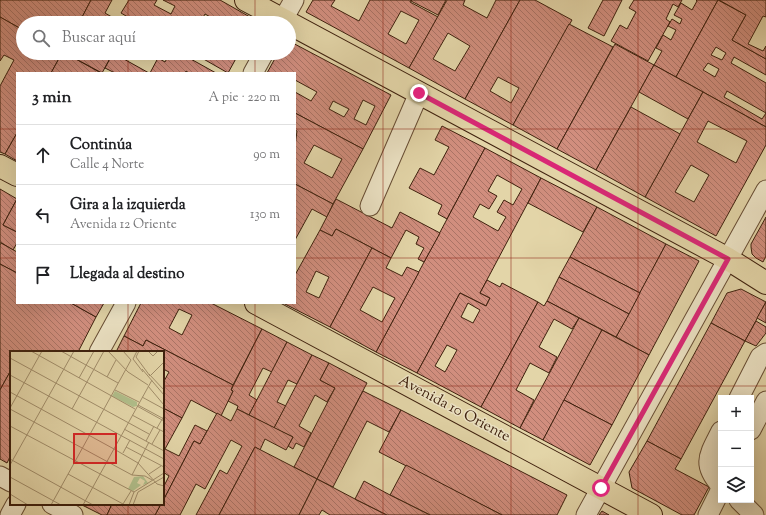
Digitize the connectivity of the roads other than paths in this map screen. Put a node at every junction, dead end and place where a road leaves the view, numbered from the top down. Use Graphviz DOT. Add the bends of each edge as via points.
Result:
graph roads {
  1 [pos="246,0"];
  2 [pos="294,0"];
  3 [pos="273,16"];
  4 [pos="285,16"];
  5 [pos="296,28"];
  6 [pos="260,60"];
  7 [pos="254,72"];
  8 [pos="419,93"];
  9 [pos="0,166"];
  10 [pos="16,174"];
  11 [pos="766,190"];
  12 [pos="370,206"];
  13 [pos="728,259"];
  14 [pos="766,283"];
  15 [pos="125,304"];
  16 [pos="258,304"];
  17 [pos="101,351"];
  18 [pos="766,353"];
  19 [pos="741,395"];
  20 [pos="766,401"];
  21 [pos="754,424"];
  22 [pos="718,437"];
  23 [pos="0,476"];
  24 [pos="10,481"];
  25 [pos="718,484"];
  26 [pos="601,488"];
  27 [pos="718,494"];
  28 [pos="727,503"];
  29 [pos="742,503"];
  30 [pos="15,505"];
  31 [pos="54,505"];
  32 [pos="10,515"];
  33 [pos="73,515"];
  34 [pos="586,515"];
  35 [pos="651,515"];
  36 [pos="708,515"];
  37 [pos="721,515"];
  38 [pos="754,515"];
  1 -- 3 [label="main road"];
  2 -- 4 [label="street"];
  5 -- 8 [label="main road"];
  6 -- 7 [label="street"];
  8 -- 12 [label="street"];
  8 -- 13 [label="main road"];
  9 -- 10 [label="main road"];
  11 -- 13 [label="street"];
  13 -- 14 [label="main road"];
  13 -- 26 [label="street"];
  15 -- 17 [label="street"];
  16 -- 26 [label="main road, Avenida 10 Oriente"];
  18 -- 19 [label="street" via="760,357"];
  20 -- 21 [label="street"];
  22 -- 25 [label="street" via="709,454 709,467"];
  23 -- 24 [label="street"];
  26 -- 34 [label="street"];
  26 -- 35 [label="main road, Avenida 10 Oriente"];
  27 -- 36 [label="street"];
  28 -- 37 [label="street"];
  29 -- 38 [label="street"];
  30 -- 32 [label="street"];
  31 -- 33 [label="street"];
}
